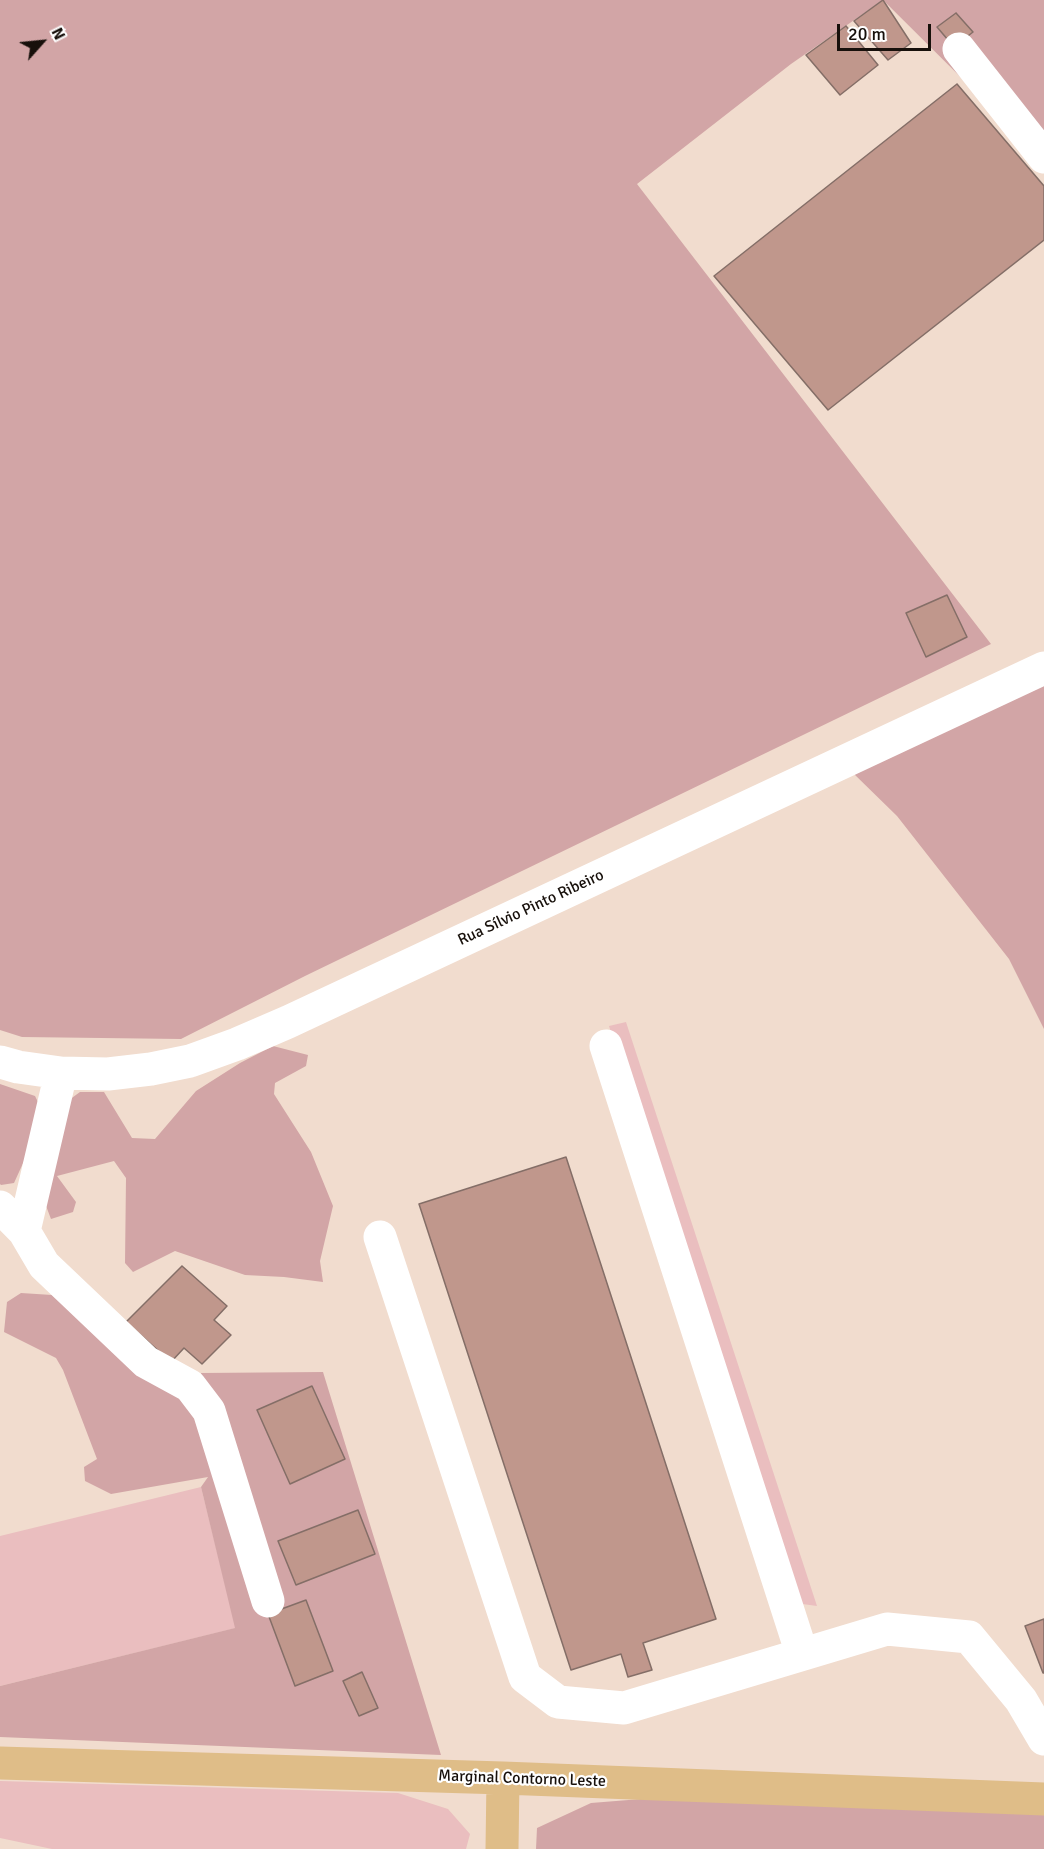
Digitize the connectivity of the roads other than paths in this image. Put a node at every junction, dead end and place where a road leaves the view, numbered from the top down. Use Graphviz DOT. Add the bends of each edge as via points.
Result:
graph roads {
  1 [pos="958,49"];
  2 [pos="1044,157"];
  3 [pos="1044,668"];
  4 [pos="606,1046"];
  5 [pos="0,1062"];
  6 [pos="61,1073"];
  7 [pos="0,1207"];
  8 [pos="24,1231"];
  9 [pos="380,1237"];
  10 [pos="268,1601"];
  11 [pos="802,1654"];
  12 [pos="1044,1738"];
  13 [pos="0,1763"];
  14 [pos="503,1778"];
  15 [pos="1044,1799"];
  16 [pos="502,1849"];
  1 -- 2 [label="street"];
  3 -- 6 [label="street, Rua Sílvio Pinto Ribeiro" via="237,1044 190,1061 151,1069 108,1074"];
  4 -- 11 [label="street"];
  5 -- 6 [label="street, Rua Sílvio Pinto Ribeiro"];
  6 -- 8 [label="street"];
  7 -- 8 [label="street"];
  8 -- 10 [label="street" via="44,1265 146,1362 190,1386 209,1411"];
  9 -- 11 [label="street" via="525,1677 558,1702 624,1708"];
  11 -- 12 [label="street" via="887,1629 969,1637 1021,1700"];
  13 -- 14 [label="main road, Marginal Contorno Leste"];
  14 -- 15 [label="main road, Marginal Contorno Leste"];
  14 -- 16 [label="main road"];
}
